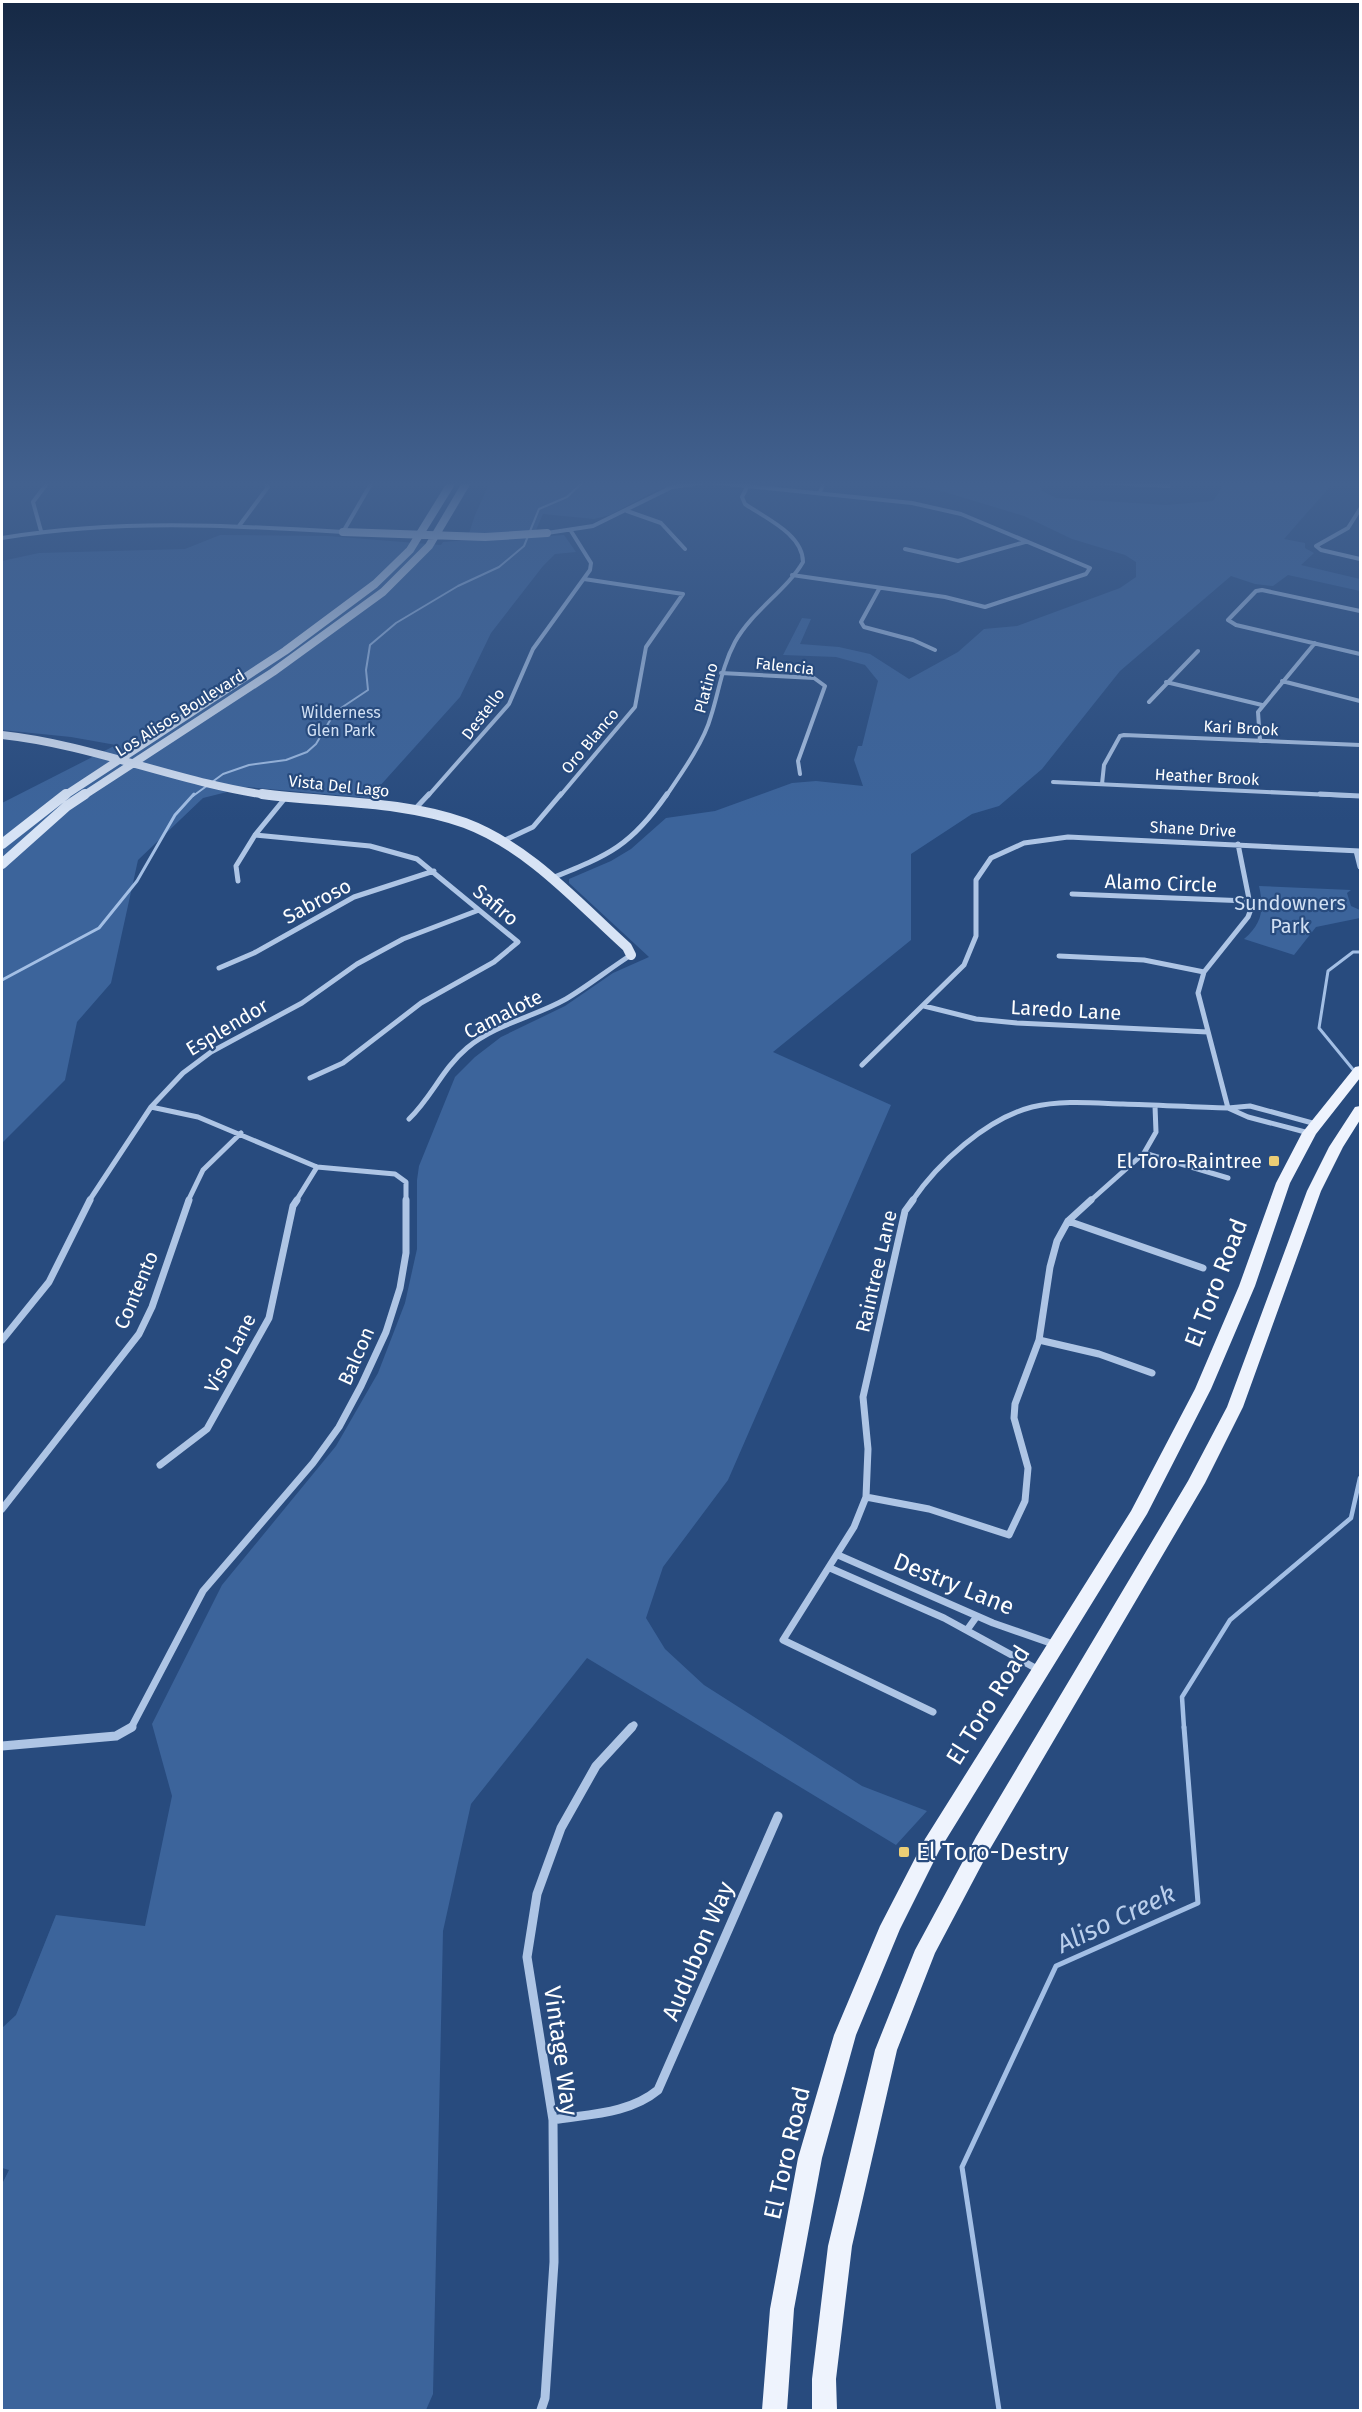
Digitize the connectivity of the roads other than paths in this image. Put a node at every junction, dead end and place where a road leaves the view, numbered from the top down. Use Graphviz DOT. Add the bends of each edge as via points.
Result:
graph roads {
  1 [pos="363,595"];
  2 [pos="379,595"];
  3 [pos="573,595"];
  4 [pos="683,595"];
  5 [pos="772,595"];
  6 [pos="876,595"];
  7 [pos="925,595"];
  8 [pos="1023,595"];
  9 [pos="1252,595"];
  10 [pos="1283,595"];
  11 [pos="1360,611"];
  12 [pos="1315,644"];
  13 [pos="935,650"];
  14 [pos="1198,651"];
  15 [pos="1360,654"];
  16 [pos="721,673"];
  17 [pos="1282,681"];
  18 [pos="1166,682"];
  19 [pos="1360,701"];
  20 [pos="1149,702"];
  21 [pos="1262,705"];
  22 [pos="2,735"];
  23 [pos="1260,741"];
  24 [pos="1360,746"];
  25 [pos="120,757"];
  26 [pos="133,761"];
  27 [pos="800,774"];
  28 [pos="1053,782"];
  29 [pos="1102,784"];
  30 [pos="287,796"];
  31 [pos="1360,796"];
  32 [pos="415,809"];
  33 [pos="255,835"];
  34 [pos="503,841"];
  35 [pos="2,844"];
  36 [pos="1238,844"];
  37 [pos="1358,851"];
  38 [pos="2,864"];
  39 [pos="1360,867"];
  40 [pos="434,871"];
  41 [pos="548,879"];
  42 [pos="238,881"];
  43 [pos="1072,894"];
  44 [pos="1248,901"];
  45 [pos="479,910"];
  46 [pos="631,955"];
  47 [pos="1059,956"];
  48 [pos="219,968"];
  49 [pos="1204,972"];
  50 [pos="924,1006"];
  51 [pos="1208,1032"];
  52 [pos="862,1065"];
  53 [pos="1360,1070"];
  54 [pos="310,1078"];
  55 [pos="1155,1106"];
  56 [pos="151,1107"];
  57 [pos="1228,1108"];
  58 [pos="1360,1110"];
  59 [pos="1269,1111"];
  60 [pos="409,1119"];
  61 [pos="1265,1120"];
  62 [pos="1313,1128"];
  63 [pos="241,1133"];
  64 [pos="1144,1153"];
  65 [pos="317,1167"];
  66 [pos="1228,1178"];
  67 [pos="1068,1221"];
  68 [pos="1203,1268"];
  69 [pos="2,1340"];
  70 [pos="1039,1340"];
  71 [pos="1152,1373"];
  72 [pos="160,1465"];
  73 [pos="867,1497"];
  74 [pos="2,1509"];
  75 [pos="838,1555"];
  76 [pos="830,1568"];
  77 [pos="894,1580"];
  78 [pos="885,1592"];
  79 [pos="977,1616"];
  80 [pos="967,1630"];
  81 [pos="1057,1645"];
  82 [pos="1040,1671"];
  83 [pos="933,1712"];
  84 [pos="634,1725"];
  85 [pos="2,1746"];
  86 [pos="777,1816"];
  87 [pos="553,2120"];
  88 [pos="541,2410"];
  89 [pos="774,2410"];
  90 [pos="824,2410"];
  1 -- 25 [label="main road, Los Alisos Boulevard" via="283,652"];
  2 -- 26 [label="main road, Los Alisos Boulevard" via="273,672"];
  3 -- 32 [label="street, Destello" via="533,649 509,704"];
  4 -- 34 [label="street, Oro Blanco" via="646,647 635,706 533,827"];
  5 -- 16 [label="street, Platino" via="735,641"];
  6 -- 13 [label="street" via="861,622 864,627"];
  7 -- 8 [label="street" via="985,607"];
  9 -- 12 [label="street" via="1229,617 1229,623"];
  10 -- 11 [label="street"];
  12 -- 15 [label="street"];
  12 -- 17 [label="street"];
  14 -- 18 [label="street"];
  16 -- 27 [label="street, Falencia" via="814,678 823,683 798,761"];
  16 -- 41 [label="street, Platino" via="711,718 681,774 647,822 630,840 606,856"];
  17 -- 19 [label="street"];
  17 -- 21 [label="street"];
  18 -- 20 [label="street"];
  18 -- 21 [label="street"];
  21 -- 23 [label="street" via="1257,719"];
  22 -- 25 [label="main road, Vista Del Lago" via="67,743"];
  23 -- 24 [label="street, Kari Brook"];
  23 -- 29 [label="street, Kari Brook" via="1120,736 1104,765"];
  25 -- 26 [label="main road, Vista Del Lago"];
  25 -- 35 [label="main road, Los Alisos Boulevard" via="83,779"];
  26 -- 30 [label="main road, Vista Del Lago" via="218,786"];
  26 -- 38 [label="main road, Los Alisos Boulevard" via="67,806"];
  28 -- 29 [label="street, Heather Brook"];
  29 -- 31 [label="street, Heather Brook"];
  30 -- 32 [label="main road, Vista Del Lago"];
  30 -- 33 [label="street"];
  32 -- 34 [label="main road, Vista Del Lago" via="463,822"];
  33 -- 40 [label="street, Safiro" via="387,849 417,859"];
  33 -- 42 [label="street" via="236,867"];
  34 -- 41 [label="main road, Vista Del Lago"];
  36 -- 37 [label="street, Shane Drive"];
  36 -- 44 [label="street"];
  36 -- 50 [label="street, Shane Drive" via="1068,837 1024,843 991,858 976,880 976,936 972,951 964,965"];
  37 -- 39 [label="street"];
  40 -- 45 [label="street, Safiro"];
  40 -- 48 [label="street, Sabroso" via="357,896 249,958"];
  41 -- 46 [label="main road, Vista Del Lago" via="627,947"];
  43 -- 44 [label="street, Alamo Circle"];
  44 -- 49 [label="street" via="1248,917"];
  45 -- 54 [label="street, Safiro" via="518,942 494,962 404,1015 343,1063"];
  45 -- 56 [label="street, Esplendor" via="404,939 357,964 302,1003 211,1052 183,1073"];
  46 -- 60 [label="street, Camalote" via="565,999 501,1027 468,1047 445,1069 427,1102"];
  47 -- 49 [label="street" via="1144,960"];
  49 -- 51 [label="street" via="1198,993"];
  50 -- 51 [label="street, Laredo Lane" via="976,1019 1017,1023"];
  50 -- 52 [label="street, Shane Drive"];
  51 -- 57 [label="street"];
  53 -- 62 [label="main road, El Toro Road"];
  55 -- 57 [label="street, Raintree Lane"];
  55 -- 64 [label="street" via="1156,1132"];
  55 -- 73 [label="street, Raintree Lane" via="1075,1102 1026,1110 993,1127 917,1190 904,1211 863,1397"];
  56 -- 63 [label="street, Balcon" via="198,1117"];
  56 -- 69 [label="street, Esplendor" via="106,1172 49,1282"];
  57 -- 59 [label="street, Raintree Lane" via="1250,1106"];
  57 -- 61 [label="street, Raintree Lane"];
  58 -- 90 [label="main road" via="1314,1191 1235,1407 1201,1473 983,1843 926,1950 886,2050 840,2246 824,2379"];
  59 -- 61 [label="street"];
  59 -- 62 [label="street, Raintree Lane"];
  61 -- 62 [label="street, Raintree Lane"];
  62 -- 81 [label="main road, El Toro Road" via="1277,1197 1247,1287 1203,1389 1138,1514"];
  63 -- 65 [label="street, Balcon"];
  63 -- 74 [label="street, Contento" via="203,1170 194,1187 139,1334"];
  64 -- 66 [label="street"];
  64 -- 67 [label="street"];
  65 -- 72 [label="street, Viso Lane" via="293,1206 269,1318 207,1429"];
  65 -- 85 [label="street, Balcon" via="395,1174 406,1182 406,1253 400,1287 386,1332 339,1427 203,1591 130,1730 116,1736"];
  67 -- 68 [label="street"];
  67 -- 70 [label="street" via="1056,1241"];
  70 -- 71 [label="street" via="1099,1354"];
  70 -- 73 [label="street" via="1015,1404 1014,1418 1028,1468 1025,1502 1009,1535 929,1509"];
  73 -- 75 [label="street, Raintree Lane"];
  75 -- 76 [label="street, Raintree Lane"];
  75 -- 77 [label="street, Destry Lane"];
  76 -- 78 [label="street, Destry Lane"];
  76 -- 83 [label="street, Raintree Lane" via="783,1640"];
  77 -- 78 [label="street"];
  77 -- 79 [label="street, Destry Lane"];
  78 -- 80 [label="street, Destry Lane"];
  79 -- 80 [label="street"];
  79 -- 81 [label="street, Destry Lane"];
  80 -- 82 [label="street, Destry Lane"];
  81 -- 82 [label="main road, El Toro Road"];
  82 -- 89 [label="main road, El Toro Road" via="932,1845 891,1926 844,2035 810,2158 782,2309"];
  84 -- 87 [label="street, Vintage Way" via="596,1766 561,1828 537,1894 527,1957"];
  86 -- 87 [label="street, Audubon Way" via="664,2079 650,2098 633,2105"];
  87 -- 88 [label="street, Vintage Way" via="554,2262 546,2398"];
}
